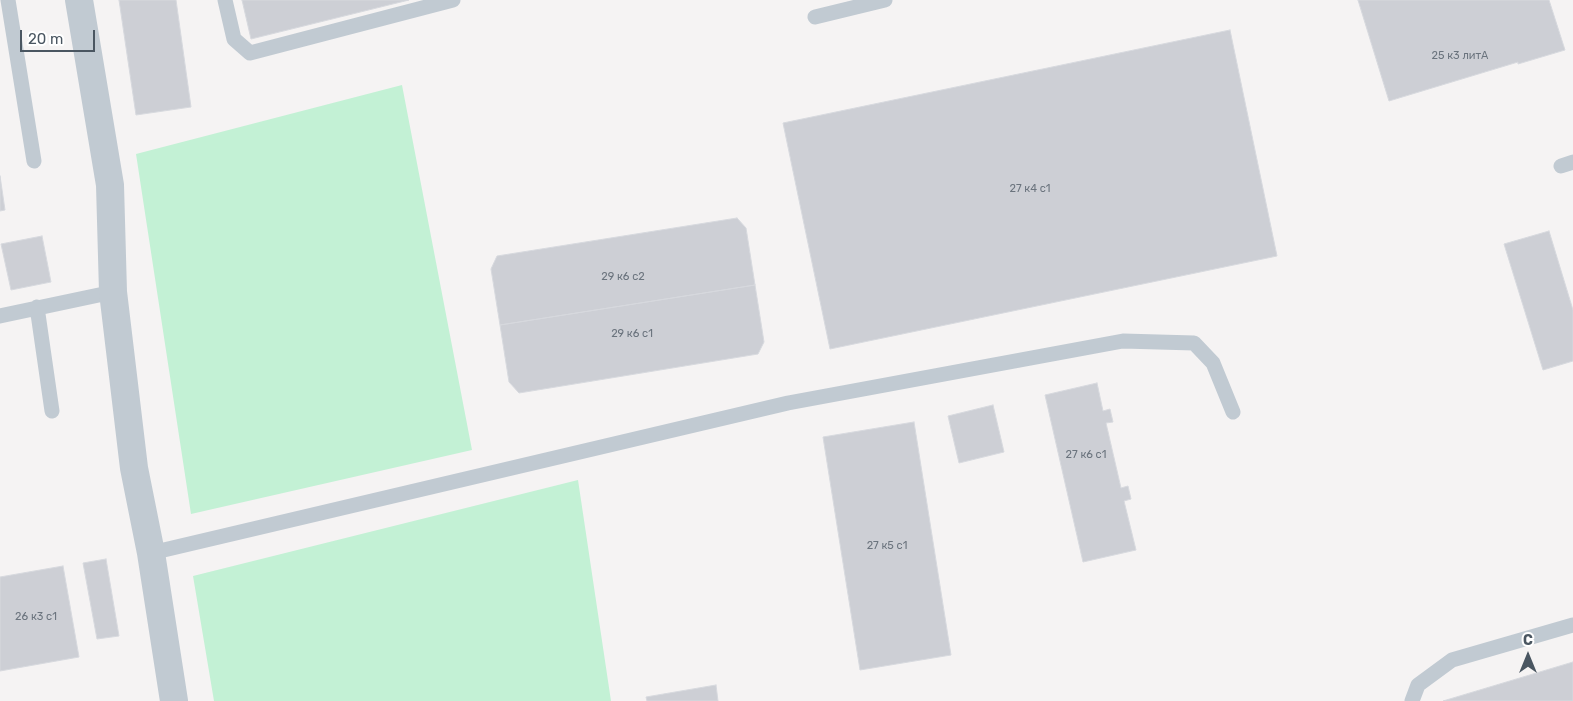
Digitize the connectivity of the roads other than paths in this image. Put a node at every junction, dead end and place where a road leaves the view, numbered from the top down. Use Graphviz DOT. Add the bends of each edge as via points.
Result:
graph roads {
  1 [pos="8,0"];
  2 [pos="79,0"];
  3 [pos="225,0"];
  4 [pos="453,0"];
  5 [pos="885,0"];
  6 [pos="815,17"];
  7 [pos="34,161"];
  8 [pos="112,292"];
  9 [pos="37,307"];
  10 [pos="0,316"];
  11 [pos="52,411"];
  12 [pos="1233,412"];
  13 [pos="151,553"];
  14 [pos="1573,625"];
  15 [pos="174,701"];
  16 [pos="1412,701"];
  1 -- 7 [label="lane"];
  2 -- 8 [label="street" via="110,185"];
  3 -- 4 [label="lane" via="234,40 250,52"];
  5 -- 6 [label="lane"];
  8 -- 9 [label="lane"];
  8 -- 13 [label="street" via="134,468"];
  9 -- 10 [label="lane"];
  9 -- 11 [label="lane"];
  12 -- 13 [label="lane" via="1213,363 1194,343 1123,341 788,402"];
  13 -- 15 [label="street"];
  14 -- 16 [label="lane" via="1452,660 1418,685"];
}
